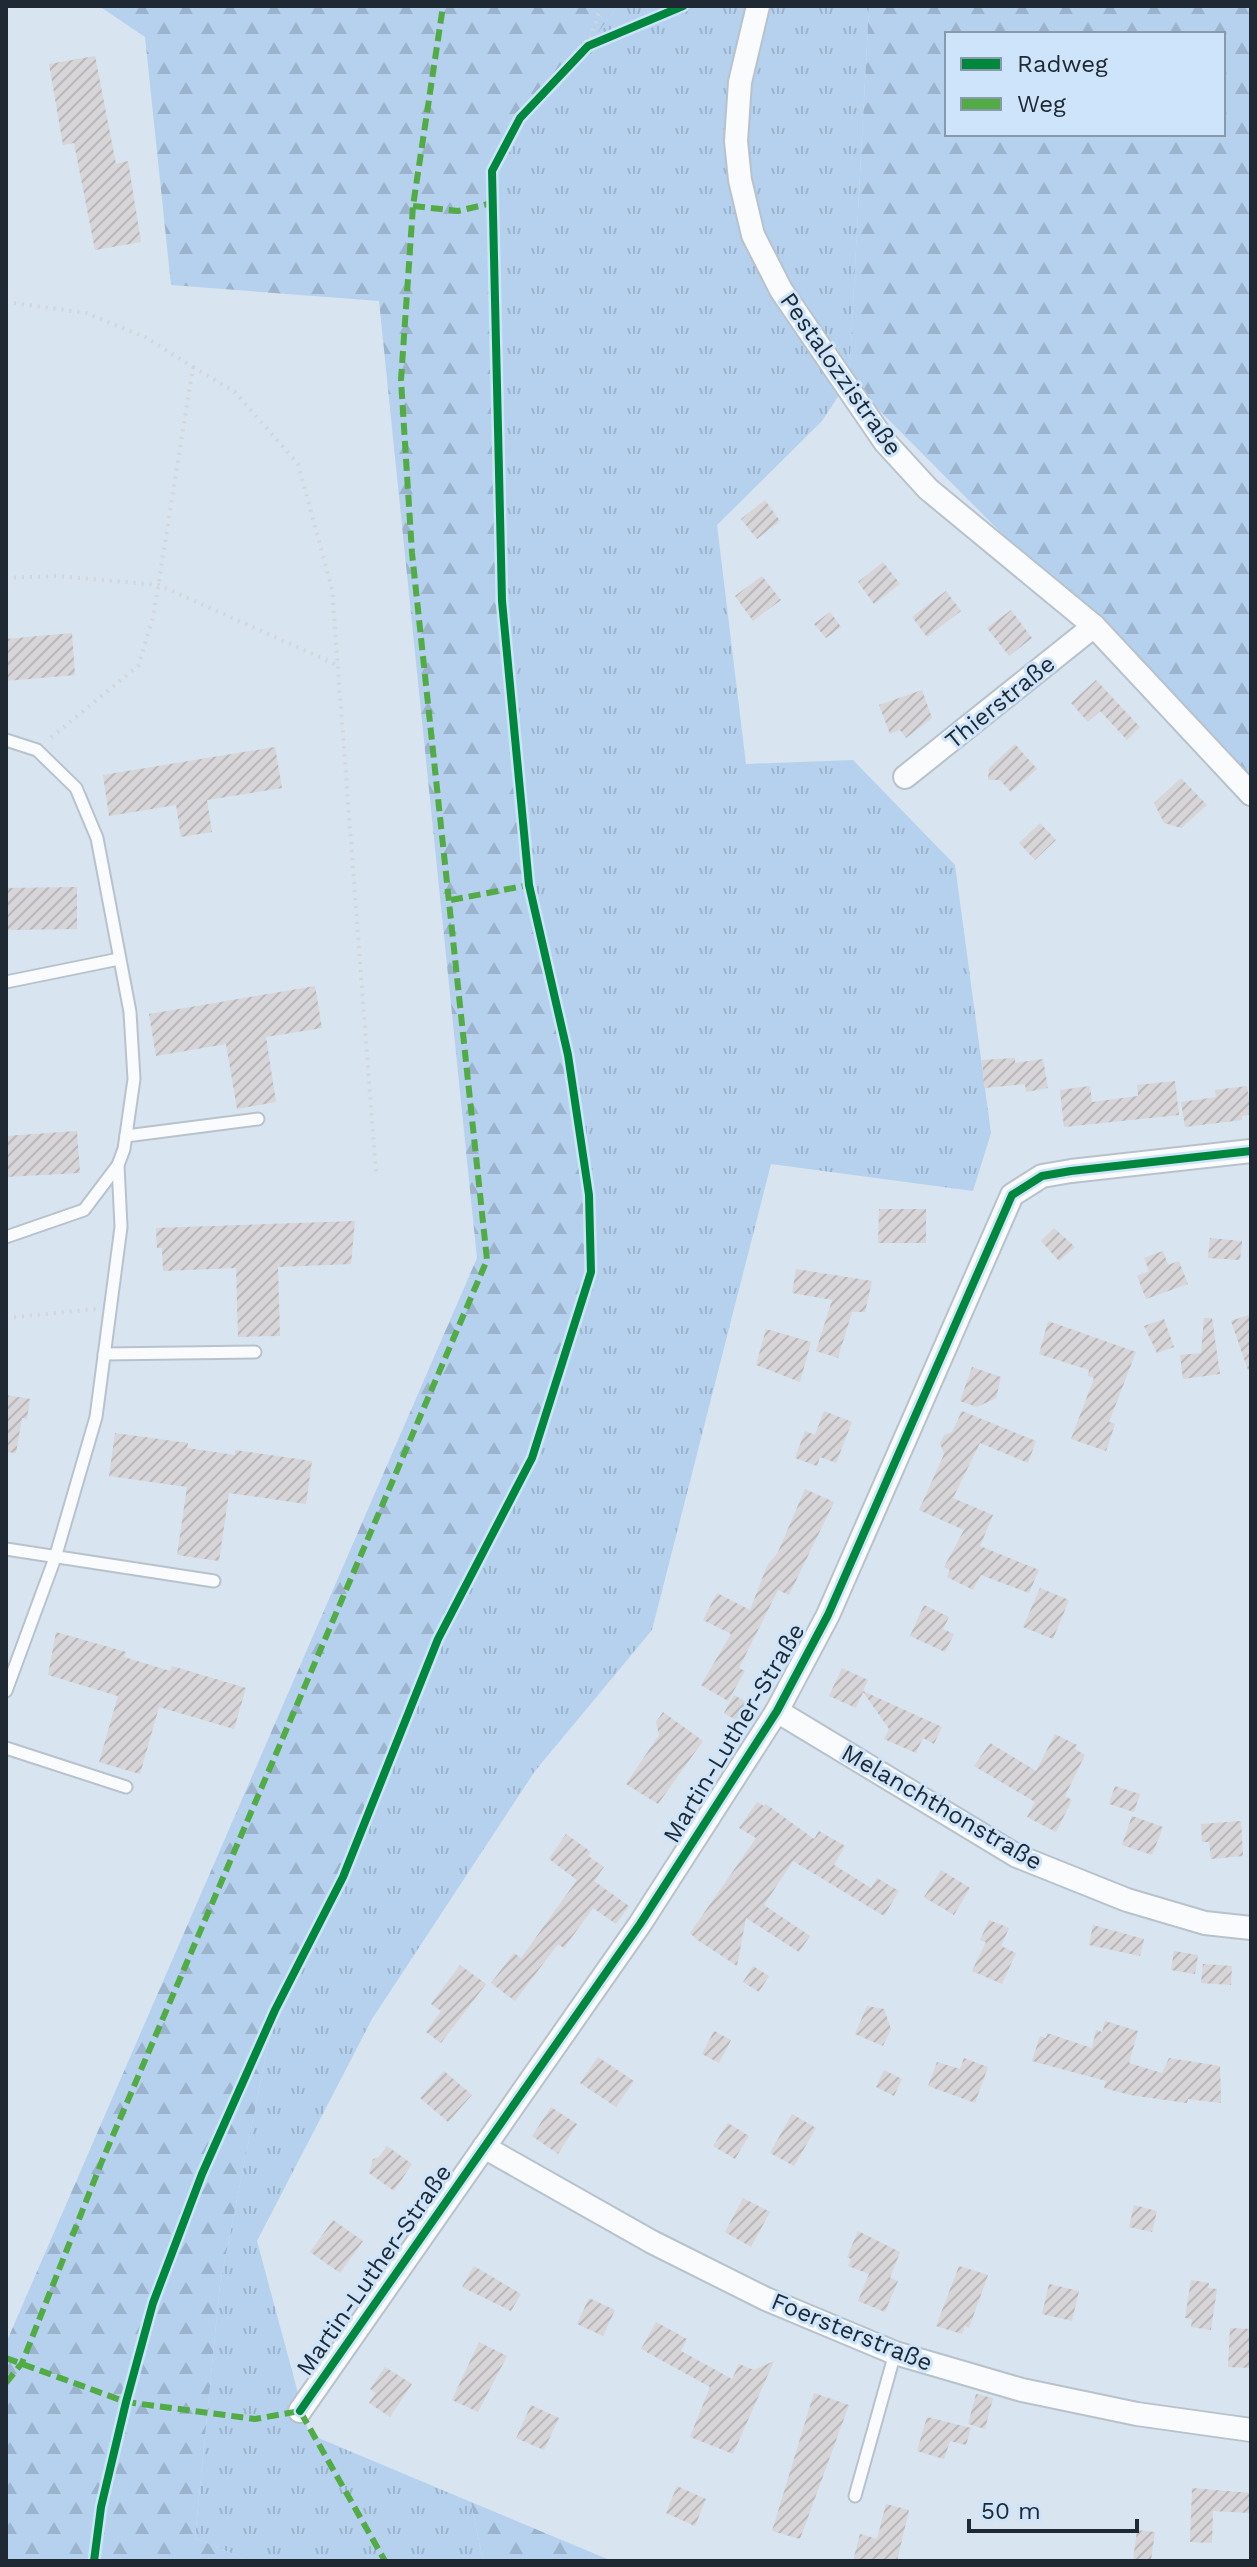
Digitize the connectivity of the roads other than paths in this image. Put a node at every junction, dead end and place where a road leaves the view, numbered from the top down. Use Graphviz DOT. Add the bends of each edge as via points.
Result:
graph roads {
  1 [pos="758,6"];
  2 [pos="1094,626"];
  3 [pos="6,740"];
  4 [pos="905,777"];
  5 [pos="1251,794"];
  6 [pos="119,959"];
  7 [pos="6,982"];
  8 [pos="258,1119"];
  9 [pos="126,1136"];
  10 [pos="1251,1151"];
  11 [pos="118,1165"];
  12 [pos="6,1237"];
  13 [pos="255,1352"];
  14 [pos="104,1354"];
  15 [pos="6,1549"];
  16 [pos="55,1558"];
  17 [pos="214,1581"];
  18 [pos="6,1691"];
  19 [pos="777,1711"];
  20 [pos="6,1748"];
  21 [pos="126,1787"];
  22 [pos="1251,1928"];
  23 [pos="484,2147"];
  24 [pos="895,2353"];
  25 [pos="300,2411"];
  26 [pos="1251,2430"];
  27 [pos="855,2496"];
  1 -- 2 [label="street, Pestalozzistraße" via="740,82 738,167 753,235 781,290 885,442 928,489"];
  2 -- 4 [label="street, Thierstraße"];
  2 -- 5 [label="street, Pestalozzistraße"];
  3 -- 6 [label="lane" via="37,750 76,788 97,838"];
  6 -- 7 [label="lane"];
  6 -- 9 [label="lane" via="130,1012 134,1079"];
  8 -- 9 [label="lane"];
  9 -- 11 [label="lane"];
  10 -- 19 [label="street, Martin-Luther-Straße" via="1042,1176 1012,1195 828,1615"];
  11 -- 12 [label="lane" via="84,1210"];
  11 -- 14 [label="lane" via="121,1227"];
  13 -- 14 [label="lane"];
  14 -- 16 [label="lane" via="96,1417"];
  15 -- 16 [label="lane"];
  16 -- 17 [label="lane"];
  16 -- 18 [label="lane"];
  19 -- 22 [label="street, Melanchthonstraße" via="1017,1856 1127,1900 1205,1923"];
  19 -- 23 [label="street, Martin-Luther-Straße" via="640,1924"];
  20 -- 21 [label="lane"];
  23 -- 24 [label="street, Foersterstraße" via="652,2242 766,2299"];
  23 -- 25 [label="street, Martin-Luther-Straße"];
  24 -- 26 [label="street, Foersterstraße" via="1022,2390"];
  24 -- 27 [label="lane"];
}
